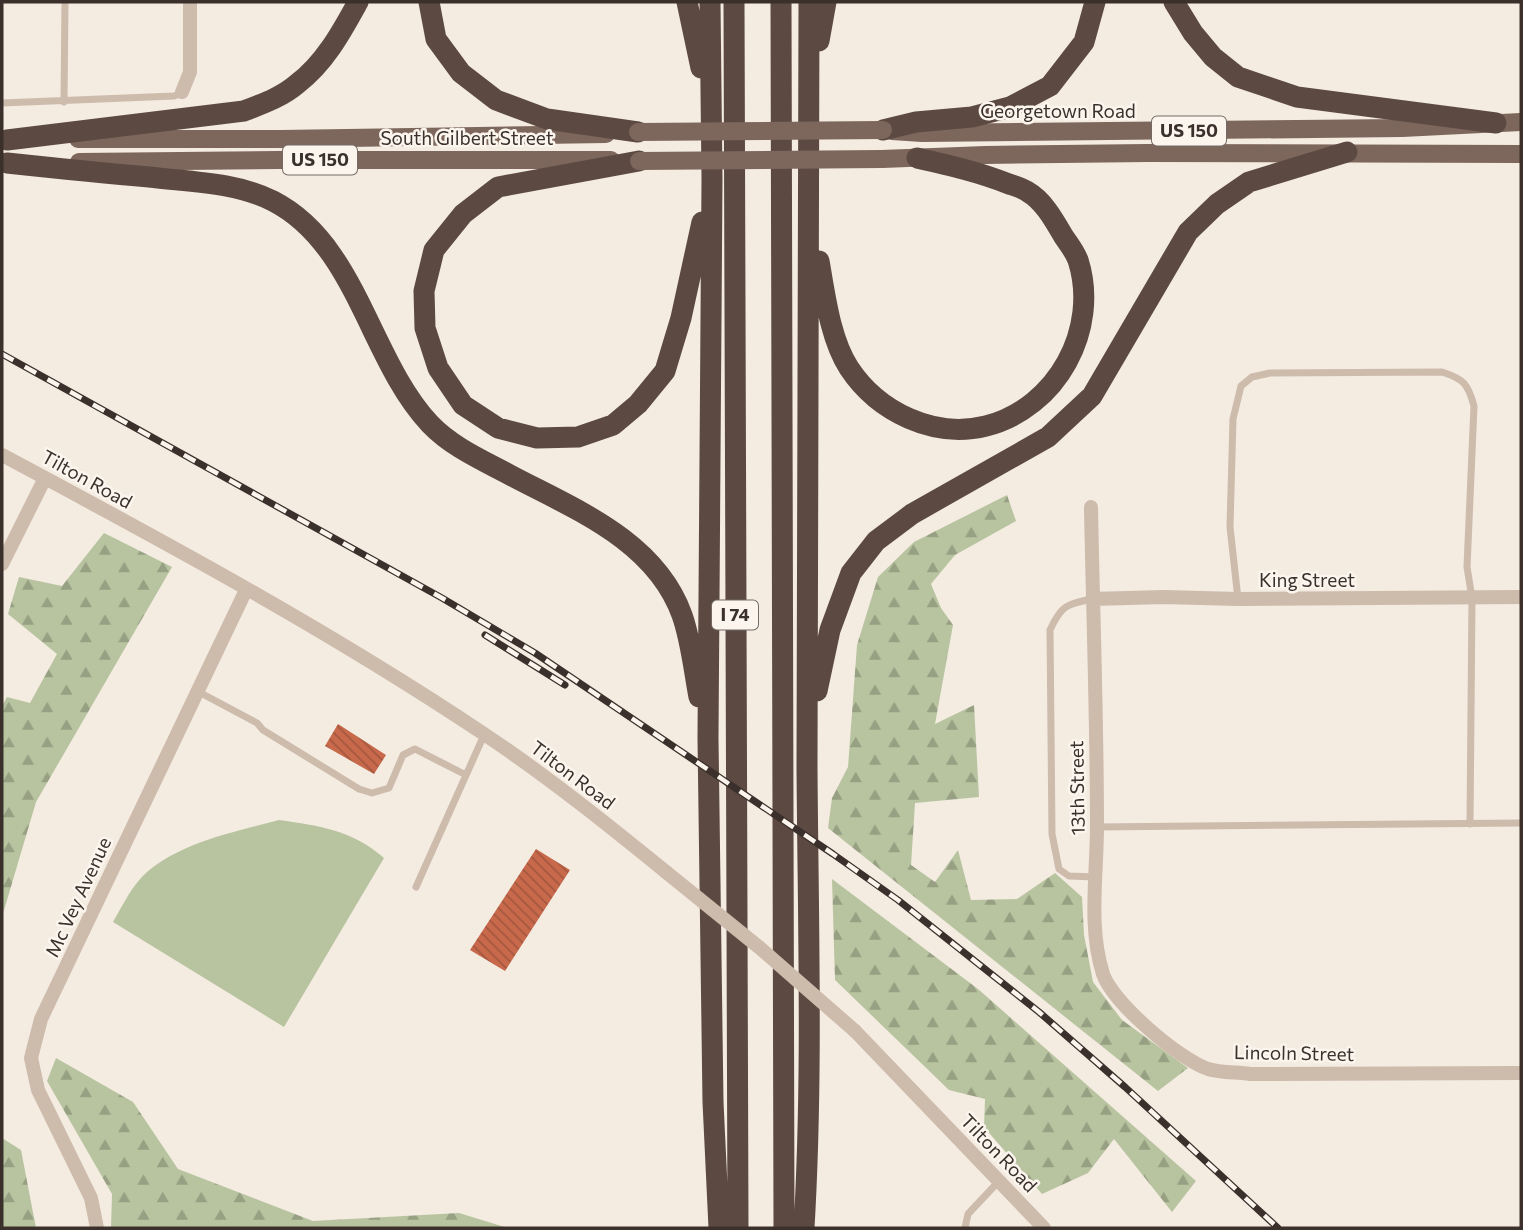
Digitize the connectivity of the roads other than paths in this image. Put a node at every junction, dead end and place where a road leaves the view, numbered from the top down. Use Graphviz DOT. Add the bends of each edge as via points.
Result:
graph roads {
  1 [pos="65,2"];
  2 [pos="190,2"];
  3 [pos="358,2"];
  4 [pos="429,2"];
  5 [pos="687,2"];
  6 [pos="710,2"];
  7 [pos="734,2"];
  8 [pos="781,2"];
  9 [pos="809,2"];
  10 [pos="826,2"];
  11 [pos="1095,2"];
  12 [pos="1174,2"];
  13 [pos="810,91"];
  14 [pos="182,92"];
  15 [pos="64,102"];
  16 [pos="2,103"];
  17 [pos="710,107"];
  18 [pos="1521,122"];
  19 [pos="1496,123"];
  20 [pos="883,130"];
  21 [pos="638,132"];
  22 [pos="4,140"];
  23 [pos="1346,152"];
  24 [pos="1521,154"];
  25 [pos="917,158"];
  26 [pos="639,162"];
  27 [pos="4,163"];
  28 [pos="712,179"];
  29 [pos="810,213"];
  30 [pos="2,455"];
  31 [pos="45,478"];
  32 [pos="1091,507"];
  33 [pos="2,564"];
  34 [pos="246,590"];
  35 [pos="1521,597"];
  36 [pos="1472,598"];
  37 [pos="1093,599"];
  38 [pos="1238,599"];
  39 [pos="197,690"];
  40 [pos="485,734"];
  41 [pos="708,737"];
  42 [pos="807,766"];
  43 [pos="466,775"];
  44 [pos="1521,823"];
  45 [pos="1470,824"];
  46 [pos="1097,827"];
  47 [pos="1096,877"];
  48 [pos="416,887"];
  49 [pos="1104,976"];
  50 [pos="1521,1073"];
  51 [pos="999,1181"];
  52 [pos="97,1228"];
  53 [pos="719,1228"];
  54 [pos="738,1228"];
  55 [pos="784,1228"];
  56 [pos="804,1228"];
  57 [pos="965,1228"];
  58 [pos="1044,1228"];
  1 -- 15 [label="lane"];
  2 -- 14 [label="street" via="190,72"];
  3 -- 22 [label="highway" via="337,42 298,84 244,111"];
  4 -- 21 [label="highway" via="436,39 461,73 496,100 547,119"];
  5 -- 17 [label="highway"];
  6 -- 17 [label="highway"];
  7 -- 54 [label="highway, I 74"];
  8 -- 55 [label="highway, I 74"];
  9 -- 13 [label="highway"];
  10 -- 13 [label="highway"];
  11 -- 20 [label="highway" via="1084,42 1050,86 985,114"];
  12 -- 19 [label="highway" via="1192,33 1238,77 1297,97"];
  13 -- 29 [label="highway"];
  14 -- 15 [label="lane"];
  15 -- 16 [label="lane"];
  17 -- 28 [label="highway"];
  18 -- 19 [label="main road, Georgetown Road / US 150"];
  19 -- 20 [label="main road, Georgetown Road / US 150" via="922,134"];
  20 -- 21 [label="main road, Georgetown Road / US 150, bridge"];
  21 -- 22 [label="main road, South Gilbert Street / US 150"];
  23 -- 24 [label="main road, US 150"];
  23 -- 25 [label="main road, US 150"];
  23 -- 42 [label="highway" via="1249,183 1217,204 1188,232 1092,396 1073,415 1048,438 912,514 876,541 851,573 830,630"];
  25 -- 26 [label="main road, US 150, bridge"];
  25 -- 29 [label="highway" via="979,173 1029,192 1077,258 1084,292 1082,327 1069,361 1049,390 1018,413 986,426 945,429 911,420 875,399 848,367 832,324"];
  26 -- 27 [label="main road, South Gilbert Street / US 150"];
  26 -- 28 [label="highway" via="498,187 463,215 435,250 424,292 425,328 438,368 463,405 498,428 537,438 578,437 613,425 638,404 665,371"];
  27 -- 41 [label="highway" via="230,186 274,202 300,220 323,242 400,382 430,423 459,448 635,547 665,580 682,615"];
  28 -- 41 [label="highway"];
  29 -- 42 [label="highway"];
  30 -- 31 [label="street, Tilton Road"];
  31 -- 33 [label="street"];
  31 -- 34 [label="street, Tilton Road"];
  32 -- 37 [label="street, 13th Street"];
  34 -- 39 [label="street, Mc Vey Avenue"];
  34 -- 40 [label="street, Tilton Road"];
  35 -- 36 [label="street, King Street"];
  36 -- 38 [label="street, King Street"];
  36 -- 38 [label="lane" via="1467,567 1474,405 1469,387 1442,372 1270,373 1252,377 1241,386 1233,419 1230,527"];
  36 -- 45 [label="lane"];
  37 -- 38 [label="street, King Street"];
  37 -- 46 [label="street, 13th Street"];
  37 -- 47 [label="lane" via="1059,610 1049,630 1051,820 1059,869 1069,876"];
  39 -- 43 [label="lane" via="359,789 372,793 389,788 403,755 415,749"];
  39 -- 52 [label="street, Mc Vey Avenue" via="41,1019 31,1058 38,1090 91,1198"];
  40 -- 43 [label="lane"];
  40 -- 51 [label="street, Tilton Road, bridge" via="576,799 760,948 855,1031"];
  41 -- 53 [label="highway"];
  42 -- 56 [label="highway" via="809,1136"];
  43 -- 48 [label="lane"];
  44 -- 45 [label="lane"];
  45 -- 46 [label="lane"];
  46 -- 47 [label="street, 13th Street"];
  47 -- 49 [label="street, 13th Street" via="1095,934"];
  49 -- 50 [label="street, Lincoln Street" via="1142,1024 1209,1069 1250,1074"];
  51 -- 57 [label="lane" via="968,1214"];
  51 -- 58 [label="street, Tilton Road"];
}
